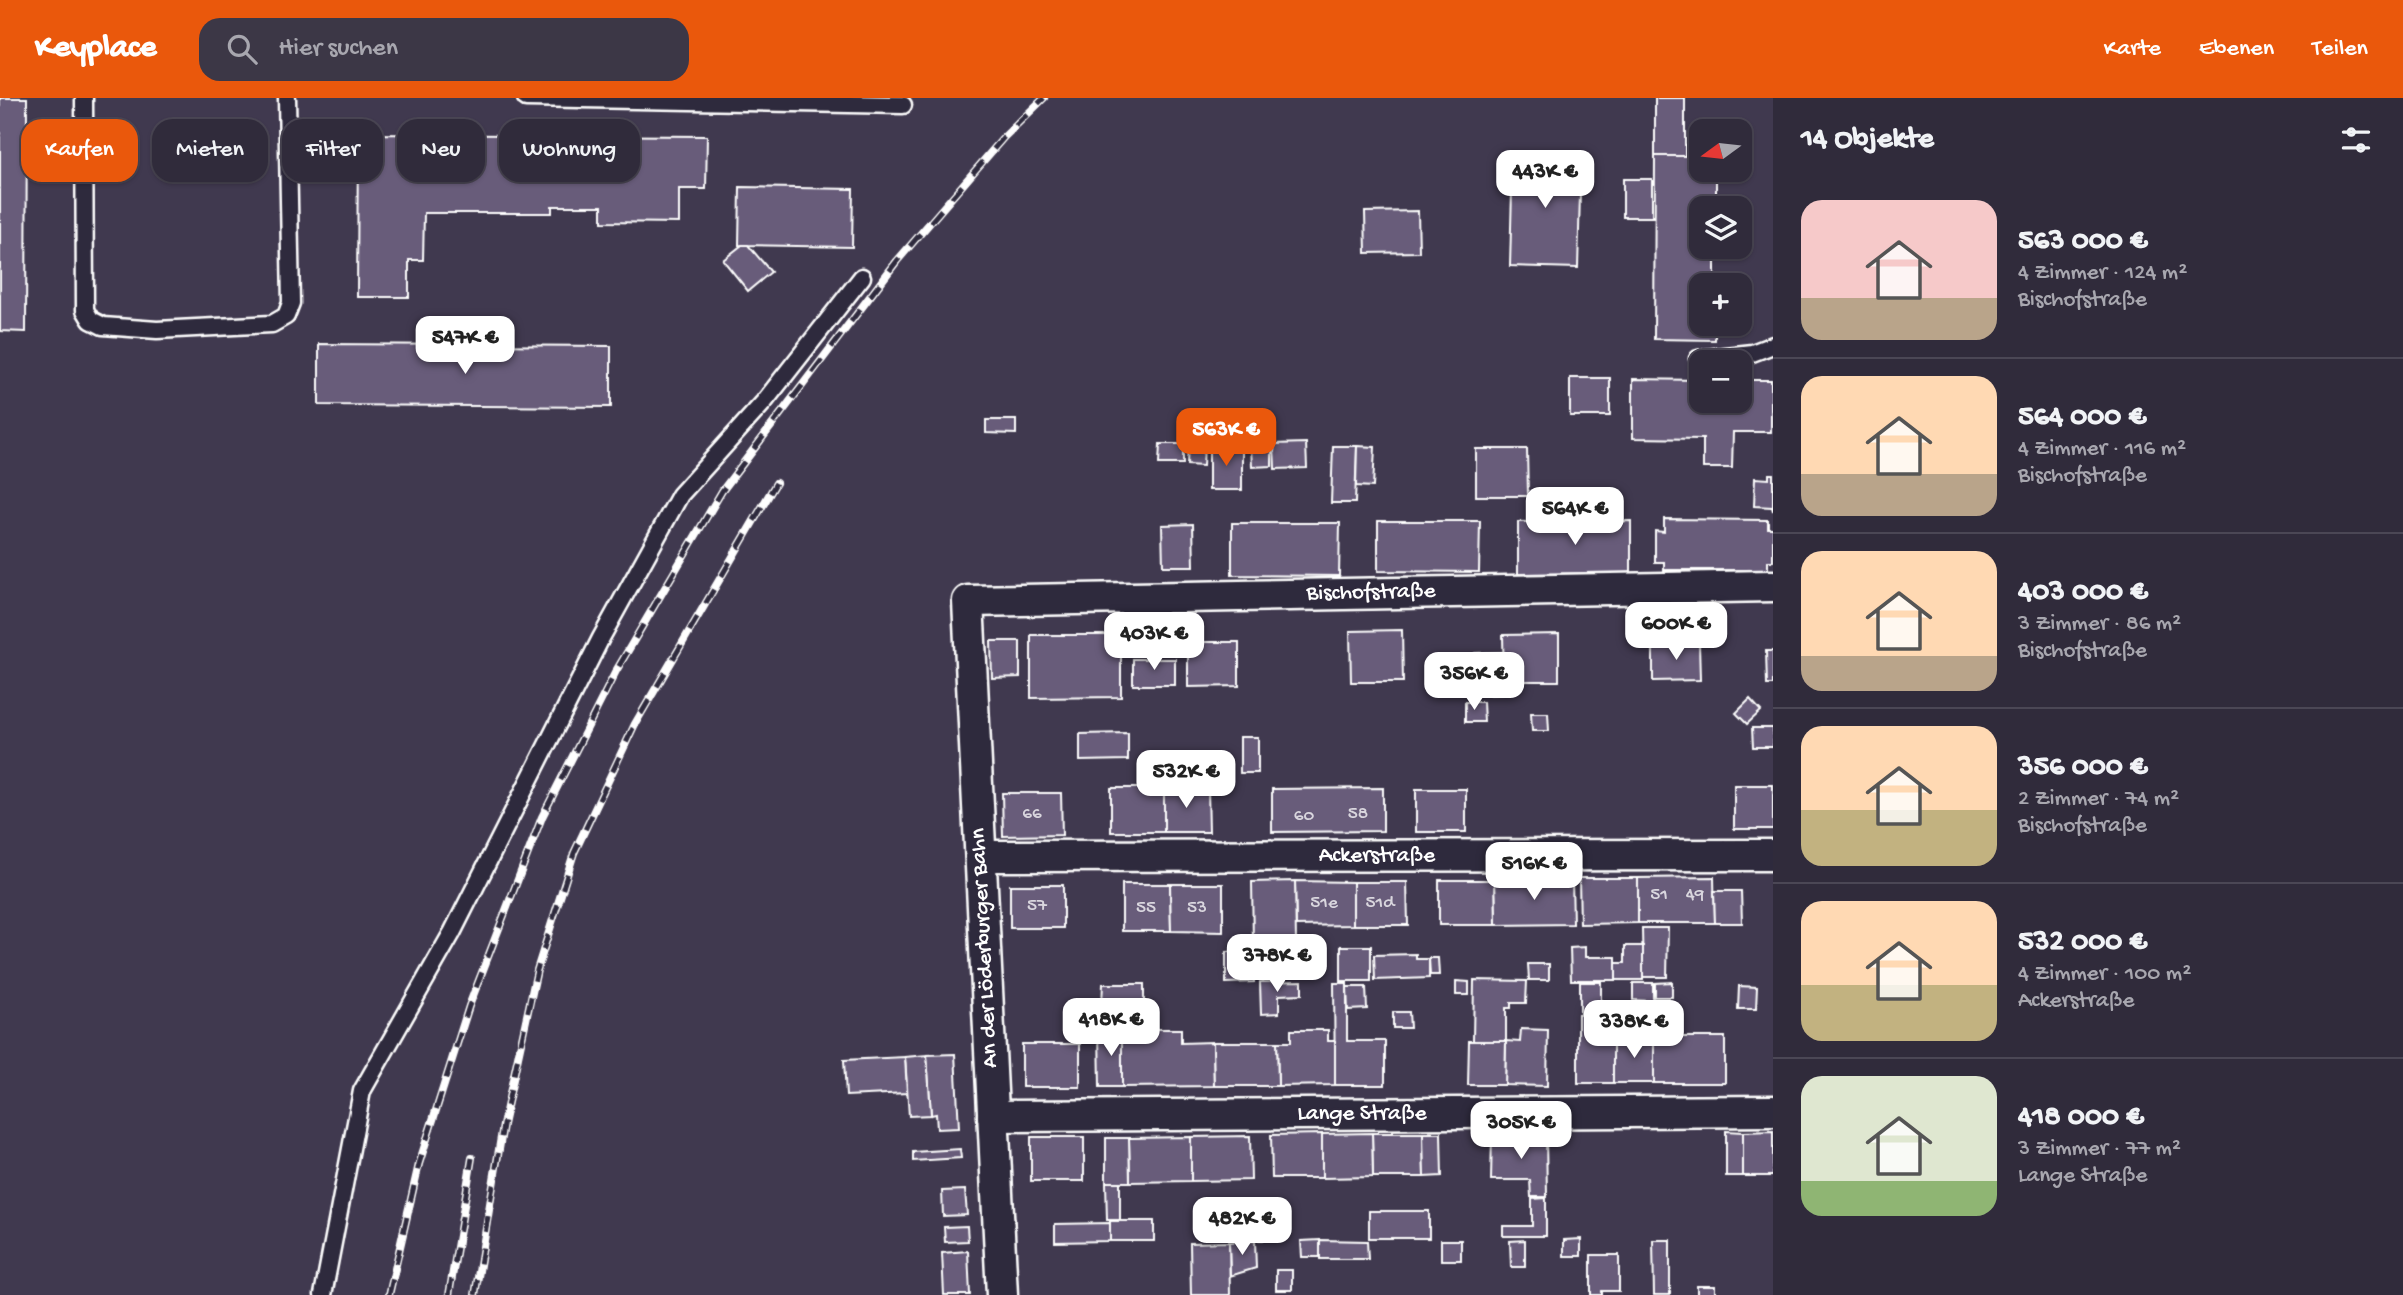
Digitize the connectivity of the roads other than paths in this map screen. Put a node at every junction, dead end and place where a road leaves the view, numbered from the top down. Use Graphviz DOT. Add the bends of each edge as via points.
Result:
graph roads {
  1 [pos="84,98"];
  2 [pos="286,98"];
  3 [pos="526,98"];
  4 [pos="903,106"];
  5 [pos="862,277"];
  6 [pos="1773,345"];
  7 [pos="1752,353"];
  8 [pos="1773,586"];
  9 [pos="968,601"];
  10 [pos="1773,855"];
  11 [pos="981,856"];
  12 [pos="1773,1111"];
  13 [pos="993,1116"];
  14 [pos="323,1295"];
  15 [pos="1002,1295"];
  1 -- 2 [label="lane" via="85,310 103,326 157,330 272,324 286,316 290,303"];
  3 -- 4 [label="lane"];
  5 -- 14 [label="lane" via="764,402 680,495 601,638 452,933 362,1090"];
  6 -- 7 [label="lane"];
  8 -- 9 [label="street, Bischofstraße"];
  9 -- 11 [label="street, An der Löderburger Bahn"];
  10 -- 11 [label="street, Ackerstraße"];
  11 -- 13 [label="street, An der Löderburger Bahn"];
  12 -- 13 [label="street, Lange Straße"];
  13 -- 15 [label="street, An der Löderburger Bahn"];
}
